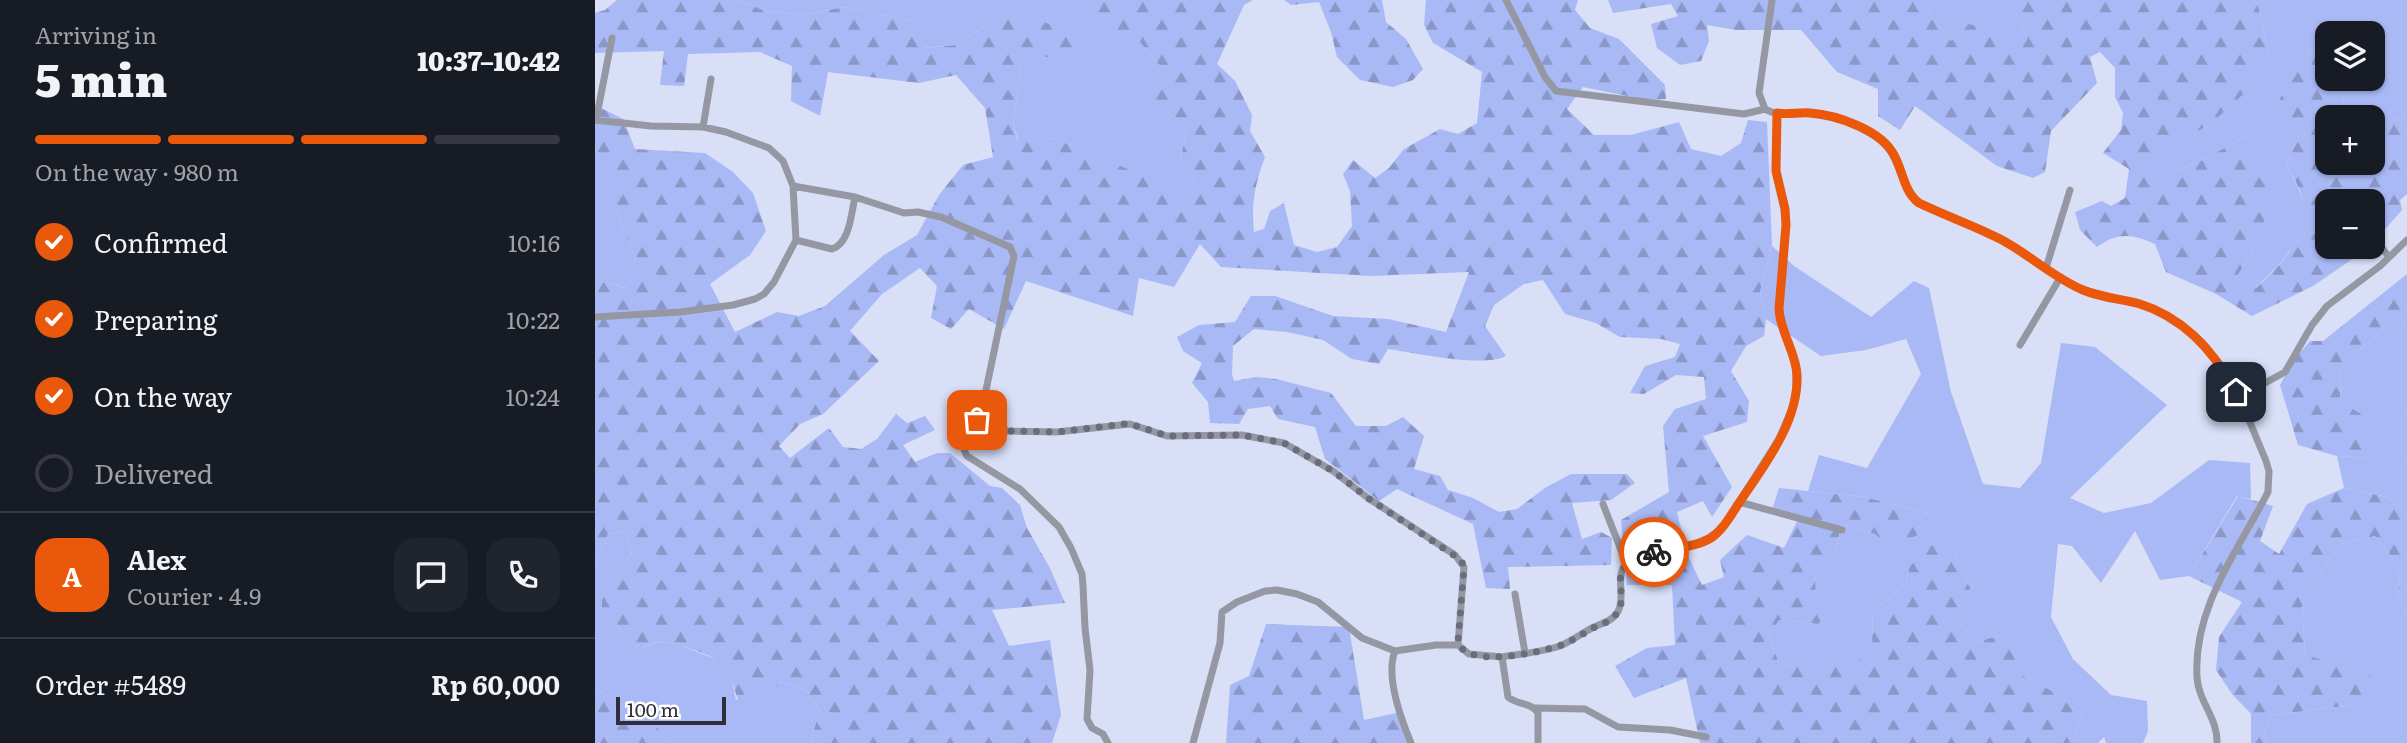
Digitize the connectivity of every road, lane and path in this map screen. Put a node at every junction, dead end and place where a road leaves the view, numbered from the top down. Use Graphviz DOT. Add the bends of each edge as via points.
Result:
graph roads {
  1 [pos="1506,0"];
  2 [pos="1772,0"];
  3 [pos="613,38"];
  4 [pos="711,79"];
  5 [pos="1765,109"];
  6 [pos="1777,113"];
  7 [pos="596,120"];
  8 [pos="703,127"];
  9 [pos="793,186"];
  10 [pos="2070,190"];
  11 [pos="855,197"];
  12 [pos="796,240"];
  13 [pos="2407,240"];
  14 [pos="2385,252"];
  15 [pos="2389,257"];
  16 [pos="2046,268"];
  17 [pos="2060,278"];
  18 [pos="595,317"];
  19 [pos="2020,345"];
  20 [pos="2236,392"];
  21 [pos="977,420"];
  22 [pos="1739,502"];
  23 [pos="1604,505"];
  24 [pos="1842,530"];
  25 [pos="1626,563"];
  26 [pos="1515,594"];
  27 [pos="1458,645"];
  28 [pos="1395,651"];
  29 [pos="1525,653"];
  30 [pos="1502,657"];
  31 [pos="1535,708"];
  32 [pos="1681,732"];
  33 [pos="1706,737"];
  34 [pos="1108,743"];
  35 [pos="1193,743"];
  36 [pos="1411,743"];
  37 [pos="1538,743"];
  38 [pos="1679,743"];
  39 [pos="2217,743"];
  1 -- 5 [label="street" via="1545,77 1559,93 1744,114"];
  2 -- 5 [label="street" via="1759,93"];
  3 -- 7 [label="street"];
  4 -- 8 [label="street"];
  5 -- 6 [label="street"];
  6 -- 16 [label="street" via="1821,114 1874,135 1891,150 1914,199 2003,240"];
  6 -- 22 [label="street" via="1776,171 1786,225 1779,309 1796,364 1797,389 1779,439"];
  7 -- 8 [label="street"];
  8 -- 9 [label="street" via="769,148 783,161"];
  9 -- 11 [label="street"];
  9 -- 12 [label="street"];
  10 -- 16 [label="street"];
  11 -- 12 [label="street" via="837,248"];
  11 -- 21 [label="street" via="904,213 941,217 1013,251"];
  12 -- 18 [label="street" via="775,282 755,299 680,312"];
  13 -- 15 [label="street"];
  14 -- 15 [label="street"];
  15 -- 20 [label="street" via="2327,306 2285,372"];
  16 -- 17 [label="street"];
  17 -- 19 [label="street"];
  17 -- 20 [label="street" via="2170,318 2203,342"];
  20 -- 39 [label="street" via="2260,443 2269,481 2268,492 2210,602 2199,637 2199,690 2216,727"];
  21 -- 27 [label="street" via="985,428 1008,431 1057,432 1124,424 1167,436 1242,435 1284,443 1333,471 1461,560"];
  21 -- 34 [label="street" via="962,442 967,456 1039,508 1059,527 1076,559 1083,586 1090,670 1087,719"];
  22 -- 24 [label="street"];
  22 -- 25 [label="street" via="1707,540 1651,552"];
  23 -- 25 [label="street"];
  25 -- 29 [label="street" via="1620,608 1613,618 1563,645"];
  26 -- 29 [label="street"];
  27 -- 28 [label="street"];
  27 -- 30 [label="street" via="1469,654"];
  28 -- 35 [label="street" via="1362,638 1328,608 1297,594 1265,591 1237,601 1222,612 1220,643"];
  28 -- 36 [label="street" via="1391,665"];
  29 -- 30 [label="street"];
  30 -- 31 [label="street" via="1508,697"];
  31 -- 32 [label="street" via="1585,709 1618,727"];
  31 -- 37 [label="street"];
  32 -- 33 [label="street"];
  32 -- 38 [label="street"];
}
